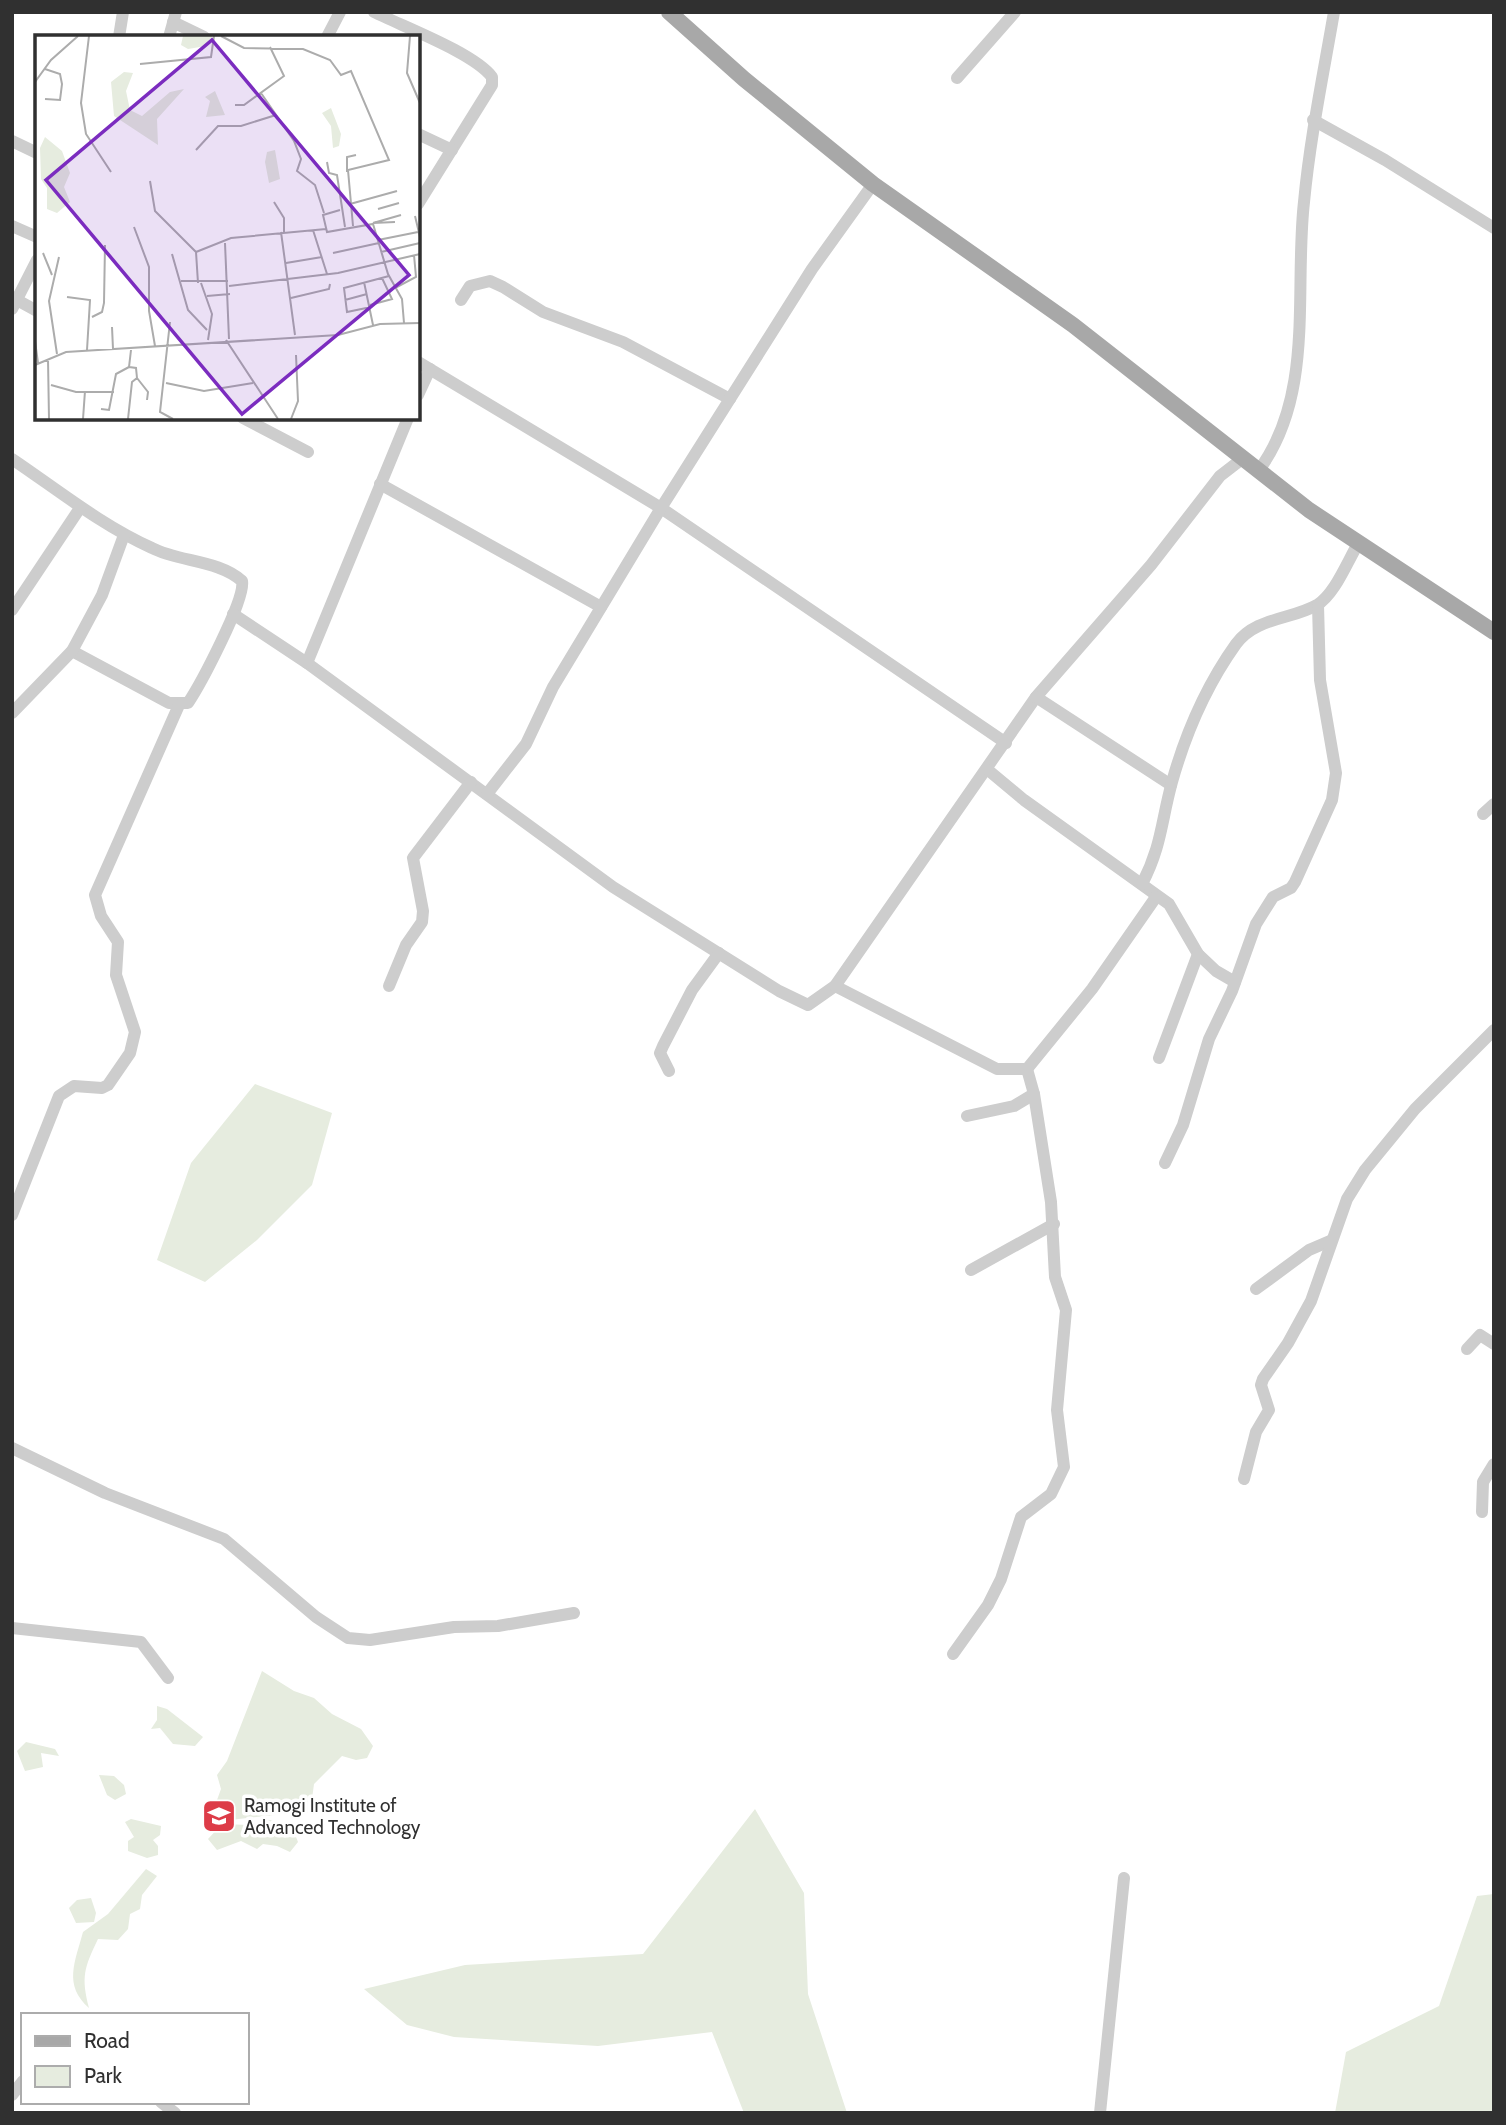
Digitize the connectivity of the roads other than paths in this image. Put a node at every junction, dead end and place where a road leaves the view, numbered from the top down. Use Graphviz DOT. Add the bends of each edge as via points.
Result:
graph roads {
  1 [pos="123,12"];
  2 [pos="374,12"];
  3 [pos="669,12"];
  4 [pos="1015,12"];
  5 [pos="1334,12"];
  6 [pos="338,13"];
  7 [pos="174,17"];
  8 [pos="119,35"];
  9 [pos="170,35"];
  10 [pos="201,35"];
  11 [pos="328,35"];
  12 [pos="957,78"];
  13 [pos="1313,120"];
  14 [pos="420,135"];
  15 [pos="12,141"];
  16 [pos="452,150"];
  17 [pos="35,152"];
  18 [pos="873,184"];
  19 [pos="420,201"];
  20 [pos="12,226"];
  21 [pos="1494,228"];
  22 [pos="35,236"];
  23 [pos="35,264"];
  24 [pos="461,300"];
  25 [pos="14,304"];
  26 [pos="35,310"];
  27 [pos="424,365"];
  28 [pos="420,385"];
  29 [pos="730,400"];
  30 [pos="247,420"];
  31 [pos="407,420"];
  32 [pos="308,452"];
  33 [pos="12,459"];
  34 [pos="1242,459"];
  35 [pos="1259,470"];
  36 [pos="380,484"];
  37 [pos="80,508"];
  38 [pos="661,508"];
  39 [pos="124,535"];
  40 [pos="1358,544"];
  41 [pos="1318,604"];
  42 [pos="601,607"];
  43 [pos="12,610"];
  44 [pos="233,614"];
  45 [pos="1494,632"];
  46 [pos="72,651"];
  47 [pos="307,663"];
  48 [pos="1036,697"];
  49 [pos="179,705"];
  50 [pos="12,713"];
  51 [pos="1006,743"];
  52 [pos="988,770"];
  53 [pos="471,782"];
  54 [pos="1171,785"];
  55 [pos="487,794"];
  56 [pos="1494,804"];
  57 [pos="1483,814"];
  58 [pos="1142,884"];
  59 [pos="1156,897"];
  60 [pos="719,954"];
  61 [pos="1198,954"];
  62 [pos="1235,982"];
  63 [pos="389,986"];
  64 [pos="835,986"];
  65 [pos="1494,1030"];
  66 [pos="1159,1058"];
  67 [pos="1027,1069"];
  68 [pos="669,1071"];
  69 [pos="1034,1094"];
  70 [pos="967,1116"];
  71 [pos="1165,1163"];
  72 [pos="12,1215"];
  73 [pos="1054,1224"];
  74 [pos="1330,1241"];
  75 [pos="971,1270"];
  76 [pos="1256,1289"];
  77 [pos="1494,1344"];
  78 [pos="1467,1349"];
  79 [pos="12,1448"];
  80 [pos="1494,1464"];
  81 [pos="1244,1479"];
  82 [pos="1482,1512"];
  83 [pos="574,1613"];
  84 [pos="12,1628"];
  85 [pos="953,1654"];
  86 [pos="168,1678"];
  87 [pos="1124,1878"];
  88 [pos="1100,2113"];
  1 -- 8 [label="street"];
  2 -- 16 [label="street" via="471,59 492,77 492,85"];
  3 -- 18 [label="main road"];
  4 -- 12 [label="street"];
  5 -- 13 [label="street"];
  6 -- 11 [label="street"];
  7 -- 9 [label="street"];
  7 -- 10 [label="street"];
  13 -- 21 [label="street"];
  13 -- 35 [label="street" via="1300,243 1297,359 1284,430"];
  14 -- 16 [label="street"];
  15 -- 17 [label="street"];
  16 -- 19 [label="street"];
  18 -- 29 [label="street"];
  18 -- 34 [label="main road" via="1073,325"];
  20 -- 22 [label="street"];
  23 -- 25 [label="street"];
  24 -- 29 [label="street" via="470,286 490,281 542,312 623,342"];
  25 -- 26 [label="street"];
  27 -- 28 [label="street"];
  27 -- 38 [label="street"];
  29 -- 38 [label="street"];
  30 -- 32 [label="street"];
  31 -- 36 [label="street"];
  33 -- 37 [label="street"];
  34 -- 35 [label="main road"];
  34 -- 48 [label="street" via="1220,475 1150,565"];
  35 -- 40 [label="main road"];
  36 -- 42 [label="street"];
  36 -- 47 [label="street"];
  37 -- 39 [label="street"];
  37 -- 43 [label="street"];
  38 -- 42 [label="street"];
  38 -- 51 [label="street"];
  39 -- 44 [label="street" via="167,555 236,576 243,588"];
  39 -- 46 [label="street" via="102,594"];
  40 -- 41 [label="street"];
  40 -- 45 [label="main road"];
  41 -- 54 [label="street" via="1276,617 1238,640 1198,704"];
  41 -- 62 [label="street" via="1320,680 1336,774 1332,800 1295,882 1273,897 1256,924"];
  42 -- 55 [label="street" via="553,687 526,744"];
  44 -- 47 [label="street"];
  44 -- 49 [label="street" via="195,692 188,703"];
  46 -- 49 [label="street" via="169,704"];
  46 -- 50 [label="street"];
  47 -- 53 [label="street"];
  48 -- 51 [label="street"];
  48 -- 54 [label="street"];
  49 -- 72 [label="street" via="95,895 101,916 118,942 116,975 134,1022 130,1053 108,1085 74,1086 59,1097"];
  51 -- 52 [label="street"];
  52 -- 58 [label="street"];
  52 -- 64 [label="street"];
  53 -- 55 [label="street"];
  53 -- 63 [label="street" via="413,859 422,922 406,945"];
  54 -- 58 [label="street" via="1160,848"];
  55 -- 60 [label="street" via="613,887"];
  56 -- 57 [label="street"];
  58 -- 59 [label="street"];
  59 -- 61 [label="street" via="1169,904"];
  59 -- 67 [label="street" via="1093,989"];
  60 -- 64 [label="street" via="808,1005"];
  60 -- 68 [label="street" via="692,990 663,1046 660,1054"];
  61 -- 62 [label="street"];
  61 -- 66 [label="street"];
  62 -- 71 [label="street"];
  64 -- 67 [label="street" via="997,1069"];
  65 -- 74 [label="street" via="1384,1144 1347,1199"];
  67 -- 69 [label="street"];
  69 -- 70 [label="street" via="1014,1106"];
  69 -- 73 [label="street"];
  73 -- 75 [label="street"];
  73 -- 85 [label="street" via="1055,1277 1066,1310 1057,1410 1064,1467 1051,1494 1021,1517 998,1586"];
  74 -- 76 [label="street" via="1309,1250"];
  74 -- 81 [label="street" via="1311,1301 1263,1379 1269,1410 1256,1432"];
  77 -- 78 [label="street" via="1480,1335"];
  79 -- 83 [label="street" via="105,1493 224,1539 316,1618 348,1638 370,1640 498,1626"];
  80 -- 82 [label="street" via="1483,1482"];
  84 -- 86 [label="street" via="141,1642"];
  87 -- 88 [label="street"];
}
